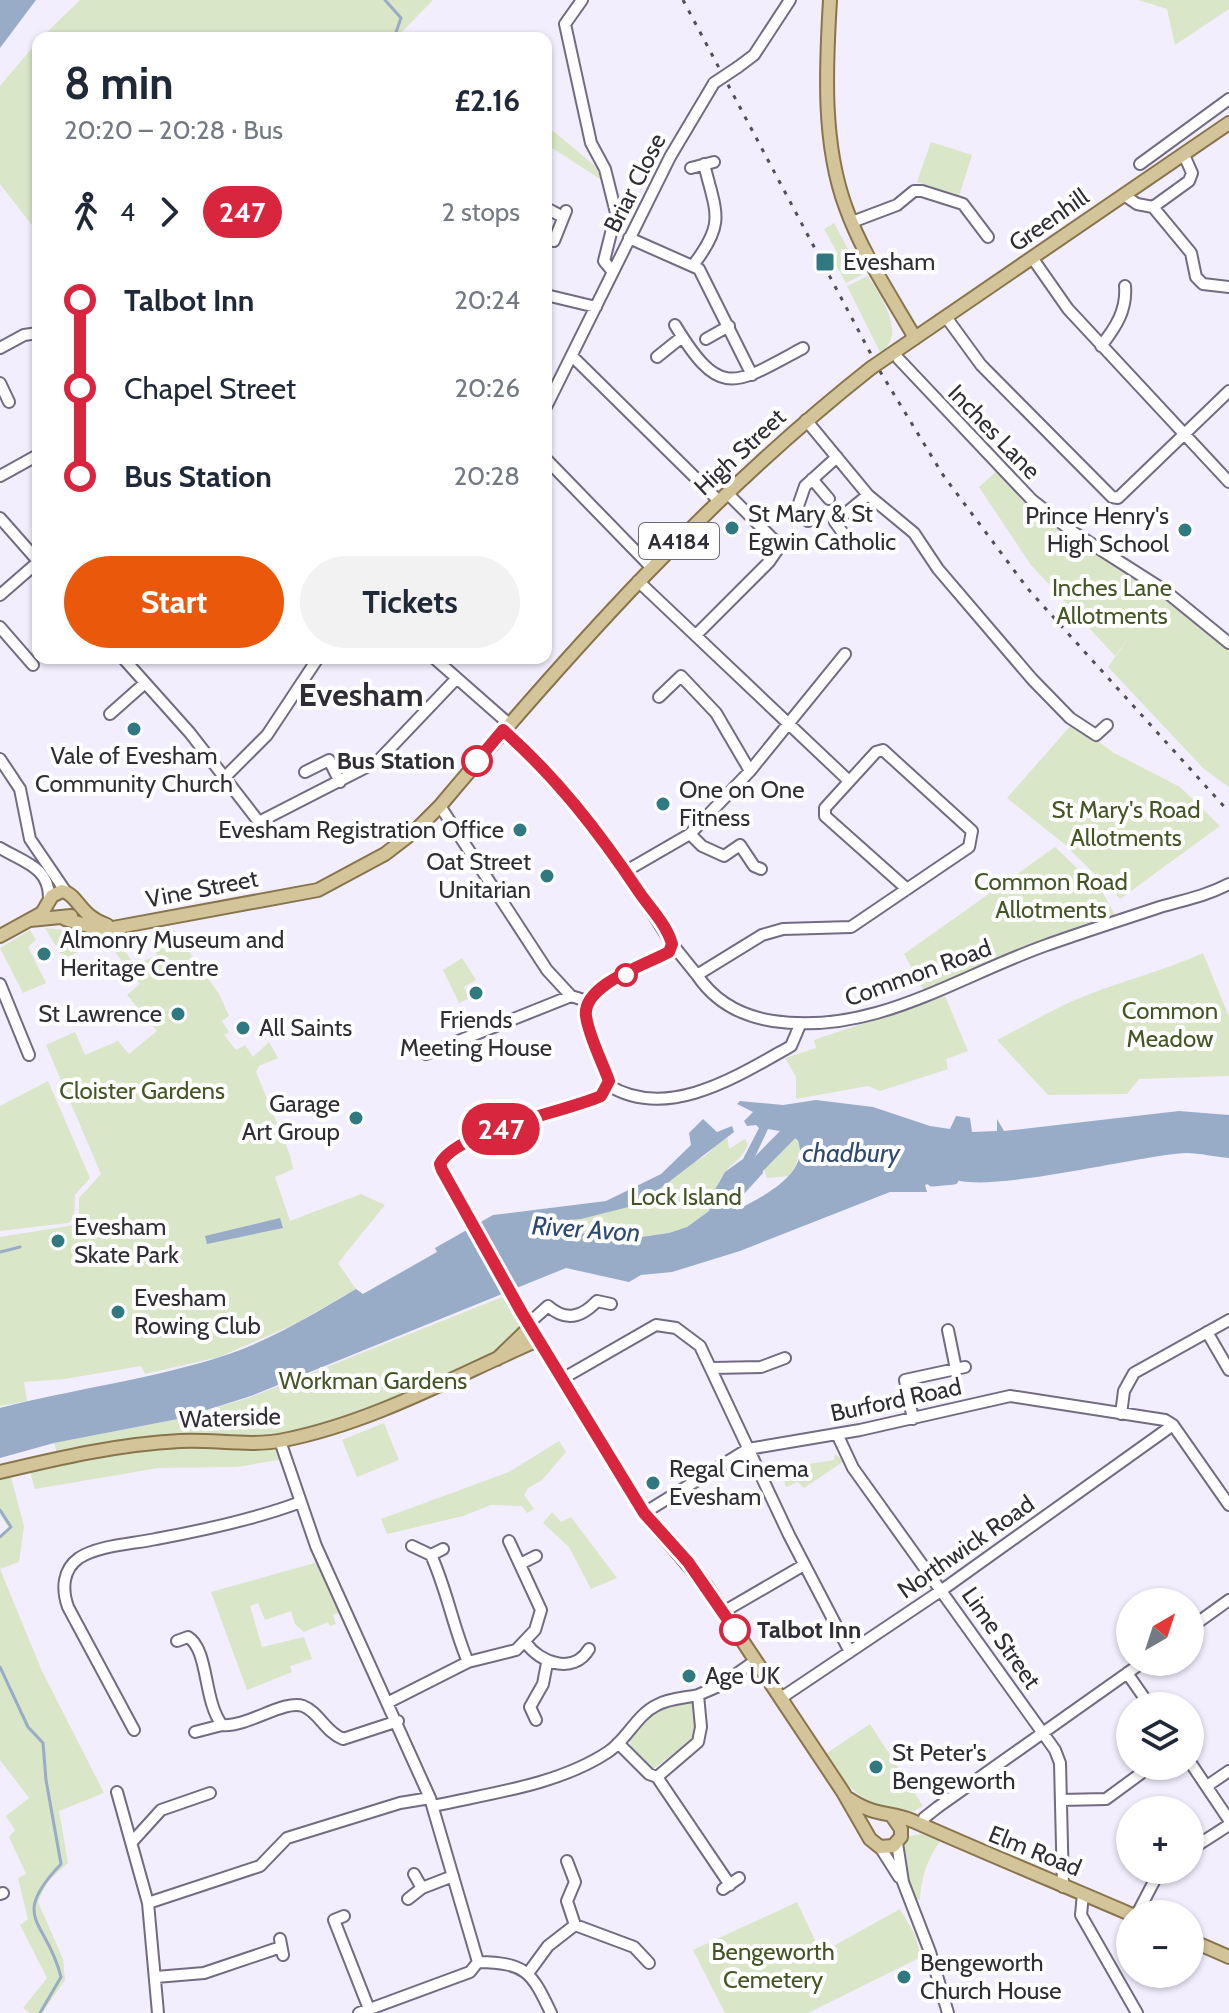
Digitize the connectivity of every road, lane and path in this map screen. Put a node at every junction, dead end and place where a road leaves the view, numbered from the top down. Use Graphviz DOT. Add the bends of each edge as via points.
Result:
graph roads {
  1 [pos="582,0"];
  2 [pos="790,0"];
  3 [pos="830,0"];
  4 [pos="1229,99"];
  5 [pos="1229,123"];
  6 [pos="1184,155"];
  7 [pos="1140,164"];
  8 [pos="691,168"];
  9 [pos="1124,195"];
  10 [pos="1153,207"];
  11 [pos="552,210"];
  12 [pos="852,222"];
  13 [pos="988,237"];
  14 [pos="629,238"];
  15 [pos="554,241"];
  16 [pos="1033,259"];
  17 [pos="694,264"];
  18 [pos="613,272"];
  19 [pos="1125,286"];
  20 [pos="1229,287"];
  21 [pos="552,296"];
  22 [pos="596,307"];
  23 [pos="946,317"];
  24 [pos="675,325"];
  25 [pos="729,326"];
  26 [pos="32,334"];
  27 [pos="682,337"];
  28 [pos="915,338"];
  29 [pos="706,339"];
  30 [pos="1101,346"];
  31 [pos="0,348"];
  32 [pos="803,348"];
  33 [pos="892,354"];
  34 [pos="573,357"];
  35 [pos="657,357"];
  36 [pos="752,375"];
  37 [pos="0,383"];
  38 [pos="1229,391"];
  39 [pos="552,396"];
  40 [pos="9,402"];
  41 [pos="806,420"];
  42 [pos="1184,435"];
  43 [pos="837,457"];
  44 [pos="32,458"];
  45 [pos="552,465"];
  46 [pos="0,476"];
  47 [pos="812,479"];
  48 [pos="1229,482"];
  49 [pos="868,495"];
  50 [pos="723,497"];
  51 [pos="829,499"];
  52 [pos="0,518"];
  53 [pos="808,521"];
  54 [pos="847,539"];
  55 [pos="32,554"];
  56 [pos="32,566"];
  57 [pos="652,568"];
  58 [pos="638,581"];
  59 [pos="0,595"];
  60 [pos="0,627"];
  61 [pos="696,635"];
  62 [pos="1229,643"];
  63 [pos="845,654"];
  64 [pos="32,657"];
  65 [pos="128,664"];
  66 [pos="314,664"];
  67 [pos="441,664"];
  68 [pos="457,678"];
  69 [pos="145,683"];
  70 [pos="659,697"];
  71 [pos="110,714"];
  72 [pos="1107,725"];
  73 [pos="789,726"];
  74 [pos="506,727"];
  75 [pos="0,759"];
  76 [pos="750,771"];
  77 [pos="305,772"];
  78 [pos="224,778"];
  79 [pos="849,781"];
  80 [pos="340,782"];
  81 [pos="440,806"];
  82 [pos="690,834"];
  83 [pos="1,851"];
  84 [pos="626,871"];
  85 [pos="751,878"];
  86 [pos="1229,884"];
  87 [pos="907,889"];
  88 [pos="66,892"];
  89 [pos="298,894"];
  90 [pos="49,902"];
  91 [pos="76,903"];
  92 [pos="62,919"];
  93 [pos="29,920"];
  94 [pos="114,927"];
  95 [pos="0,936"];
  96 [pos="672,944"];
  97 [pos="697,975"];
  98 [pos="0,984"];
  99 [pos="571,996"];
  100 [pos="587,1001"];
  101 [pos="800,1025"];
  102 [pos="426,1054"];
  103 [pos="29,1055"];
  104 [pos="608,1085"];
  105 [pos="611,1304"];
  106 [pos="1229,1320"];
  107 [pos="529,1326"];
  108 [pos="948,1330"];
  109 [pos="1207,1332"];
  110 [pos="538,1340"];
  111 [pos="785,1358"];
  112 [pos="497,1359"];
  113 [pos="713,1368"];
  114 [pos="1229,1370"];
  115 [pos="562,1379"];
  116 [pos="1121,1414"];
  117 [pos="913,1419"];
  118 [pos="1173,1425"];
  119 [pos="837,1434"];
  120 [pos="280,1441"];
  121 [pos="748,1449"];
  122 [pos="0,1472"];
  123 [pos="298,1503"];
  124 [pos="1229,1505"];
  125 [pos="644,1513"];
  126 [pos="509,1541"];
  127 [pos="412,1546"];
  128 [pos="443,1549"];
  129 [pos="431,1555"];
  130 [pos="536,1556"];
  131 [pos="522,1563"];
  132 [pos="804,1565"];
  133 [pos="942,1590"];
  134 [pos="1229,1600"];
  135 [pos="723,1612"];
  136 [pos="1204,1618"];
  137 [pos="177,1641"];
  138 [pos="526,1643"];
  139 [pos="589,1649"];
  140 [pos="850,1652"];
  141 [pos="755,1661"];
  142 [pos="468,1662"];
  143 [pos="547,1663"];
  144 [pos="1123,1676"];
  145 [pos="698,1695"];
  146 [pos="781,1698"];
  147 [pos="389,1702"];
  148 [pos="536,1720"];
  149 [pos="398,1721"];
  150 [pos="222,1725"];
  151 [pos="134,1730"];
  152 [pos="195,1732"];
  153 [pos="1044,1734"];
  154 [pos="618,1743"];
  155 [pos="1229,1771"];
  156 [pos="657,1777"];
  157 [pos="1132,1780"];
  158 [pos="1203,1780"];
  159 [pos="1207,1786"];
  160 [pos="118,1792"];
  161 [pos="210,1792"];
  162 [pos="847,1797"];
  163 [pos="1061,1800"];
  164 [pos="432,1802"];
  165 [pos="885,1816"];
  166 [pos="1229,1822"];
  167 [pos="923,1826"];
  168 [pos="868,1832"];
  169 [pos="899,1840"];
  170 [pos="1204,1840"];
  171 [pos="132,1842"];
  172 [pos="880,1847"];
  173 [pos="567,1861"];
  174 [pos="414,1874"];
  175 [pos="453,1876"];
  176 [pos="903,1882"];
  177 [pos="731,1884"];
  178 [pos="1063,1887"];
  179 [pos="422,1888"];
  180 [pos="1083,1894"];
  181 [pos="408,1899"];
  182 [pos="148,1903"];
  183 [pos="1116,1908"];
  184 [pos="344,1916"];
  185 [pos="575,1925"];
  186 [pos="1204,1946"];
  187 [pos="281,1947"];
  188 [pos="1229,1957"];
  189 [pos="478,1962"];
  190 [pos="649,1963"];
  191 [pos="529,1972"];
  192 [pos="156,1977"];
  193 [pos="364,2011"];
  194 [pos="158,2013"];
  195 [pos="551,2013"];
  196 [pos="948,2013"];
  197 [pos="1137,2013"];
  1 -- 18 [label="street" via="565,24 591,143 605,169 616,213 604,261"];
  2 -- 14 [label="street, Briar Close, bridge" via="754,55 714,83 689,120"];
  3 -- 12 [label="main road" via="832,143"];
  4 -- 7 [label="street"];
  5 -- 6 [label="main road, Greenhill / A4184"];
  6 -- 9 [label="main road, Greenhill / A4184"];
  6 -- 10 [label="street" via="1192,173 1189,181"];
  8 -- 17 [label="street" via="709,163 717,217 716,230"];
  9 -- 10 [label="street"];
  9 -- 16 [label="main road, Greenhill / A4184"];
  10 -- 20 [label="street" via="1191,253 1196,277 1203,284"];
  11 -- 15 [label="street" via="565,214"];
  12 -- 13 [label="street" via="922,191 963,204"];
  12 -- 28 [label="main road"];
  14 -- 17 [label="street"];
  14 -- 18 [label="street, Briar Close"];
  16 -- 23 [label="main road, Greenhill / A4184"];
  16 -- 30 [label="street"];
  17 -- 25 [label="street"];
  18 -- 22 [label="street, Briar Close"];
  19 -- 30 [label="street" via="1122,313"];
  21 -- 22 [label="street"];
  22 -- 34 [label="street, Briar Close"];
  23 -- 28 [label="main road, Greenhill / A4184"];
  23 -- 42 [label="street" via="981,365 1112,497 1118,498"];
  24 -- 27 [label="street"];
  25 -- 29 [label="street"];
  25 -- 36 [label="street"];
  26 -- 31 [label="street"];
  27 -- 35 [label="street"];
  27 -- 36 [label="street" via="714,375"];
  28 -- 33 [label="main road, Greenhill / A4184"];
  30 -- 42 [label="street"];
  32 -- 36 [label="street"];
  33 -- 41 [label="main road, High Street / A4184, bridge"];
  33 -- 62 [label="street, Inches Lane" via="1032,500 1164,590"];
  34 -- 39 [label="street, Briar Close"];
  34 -- 50 [label="street"];
  37 -- 40 [label="street"];
  38 -- 42 [label="street"];
  41 -- 43 [label="street"];
  41 -- 50 [label="main road, High Street / A4184"];
  42 -- 48 [label="street"];
  43 -- 47 [label="street"];
  43 -- 49 [label="street"];
  44 -- 46 [label="street"];
  45 -- 57 [label="street"];
  47 -- 51 [label="street"];
  47 -- 53 [label="street" via="797,509"];
  49 -- 54 [label="street" via="835,522"];
  49 -- 72 [label="street" via="914,533 978,619 1070,718 1096,735"];
  50 -- 57 [label="main road, High Street / A4184"];
  50 -- 61 [label="street" via="780,546"];
  52 -- 55 [label="street"];
  56 -- 59 [label="street"];
  57 -- 58 [label="main road, High Street / A4184"];
  58 -- 61 [label="street"];
  58 -- 74 [label="main road, High Street / A4184"];
  60 -- 64 [label="street"];
  61 -- 73 [label="street"];
  63 -- 73 [label="street"];
  65 -- 69 [label="street"];
  66 -- 78 [label="street" via="267,735"];
  67 -- 68 [label="street, Common Road"];
  68 -- 74 [label="street, Common Road"];
  68 -- 80 [label="street" via="378,761"];
  69 -- 71 [label="street"];
  69 -- 78 [label="street"];
  70 -- 76 [label="street" via="681,676 716,713"];
  73 -- 76 [label="street"];
  73 -- 79 [label="street"];
  74 -- 81 [label="main road, High Street / A4184"];
  74 -- 84 [label="street, Common Road" via="571,798"];
  75 -- 88 [label="street" via="20,789 30,839"];
  76 -- 82 [label="street"];
  77 -- 80 [label="street" via="329,760"];
  78 -- 80 [label="street" via="259,822"];
  79 -- 87 [label="street" via="825,808 825,816"];
  79 -- 87 [label="street" via="883,750 972,831 969,847"];
  81 -- 89 [label="main road, High Street / A4184" via="385,854 329,885"];
  81 -- 99 [label="street" via="547,970"];
  82 -- 84 [label="street"];
  82 -- 85 [label="street" via="724,856 740,845 758,867"];
  83 -- 90 [label="street" via="26,859 39,871 50,886"];
  84 -- 96 [label="street, Common Road"];
  86 -- 101 [label="street, Common Road" via="1206,896 1040,947 944,990 856,1021"];
  87 -- 97 [label="street" via="851,927 783,929 762,935"];
  88 -- 90 [label="main road, A4184" via="58,892"];
  88 -- 91 [label="main road"];
  89 -- 94 [label="main road, Vine Street / A4184"];
  90 -- 92 [label="main road" via="52,915"];
  90 -- 93 [label="main road, A4184"];
  91 -- 92 [label="main road" via="73,914"];
  91 -- 94 [label="main road" via="85,916"];
  92 -- 93 [label="main road, A4184"];
  92 -- 94 [label="main road, Vine Street / A4184" via="91,929"];
  93 -- 95 [label="main road, A4184"];
  96 -- 97 [label="street, Common Road"];
  96 -- 100 [label="street" via="669,952 598,988"];
  97 -- 101 [label="street, Common Road" via="721,1003 761,1019"];
  98 -- 103 [label="street"];
  99 -- 100 [label="street"];
  99 -- 102 [label="street"];
  100 -- 104 [label="street" via="587,1022"];
  101 -- 104 [label="street" via="791,1046 686,1097 636,1098"];
  104 -- 107 [label="street" via="601,1096 586,1103 464,1142 449,1150 440,1164"];
  105 -- 107 [label="street" via="597,1301 585,1315 574,1317 548,1306"];
  106 -- 109 [label="street"];
  107 -- 110 [label="main road"];
  107 -- 112 [label="main road, Waterside"];
  108 -- 117 [label="street" via="961,1368 905,1380"];
  109 -- 114 [label="street"];
  109 -- 116 [label="street" via="1134,1373 1124,1391"];
  110 -- 112 [label="main road, Waterside"];
  110 -- 115 [label="main road"];
  111 -- 113 [label="street" via="761,1367"];
  112 -- 120 [label="main road, Waterside" via="393,1406"];
  113 -- 115 [label="street" via="694,1339 656,1325"];
  113 -- 121 [label="street"];
  115 -- 125 [label="main road"];
  116 -- 117 [label="street, Burford Road" via="1010,1396"];
  116 -- 118 [label="street, Burford Road"];
  117 -- 119 [label="street, Burford Road"];
  118 -- 124 [label="street"];
  118 -- 133 [label="street, Northwick Road"];
  119 -- 121 [label="street, Burford Road"];
  119 -- 133 [label="street, Lime Street" via="853,1468"];
  120 -- 122 [label="main road, Waterside" via="139,1444"];
  120 -- 123 [label="street"];
  121 -- 125 [label="street, Burford Road"];
  121 -- 132 [label="street"];
  123 -- 147 [label="street"];
  123 -- 151 [label="street" via="242,1522 101,1550 77,1559 68,1569 63,1593 68,1607"];
  125 -- 135 [label="main road"];
  126 -- 131 [label="street"];
  127 -- 129 [label="street"];
  128 -- 129 [label="street"];
  129 -- 142 [label="street"];
  130 -- 131 [label="street"];
  131 -- 138 [label="street" via="541,1610"];
  132 -- 135 [label="street"];
  132 -- 140 [label="street"];
  133 -- 140 [label="street, Northwick Road"];
  133 -- 153 [label="street, Lime Street"];
  134 -- 136 [label="street"];
  135 -- 141 [label="main road"];
  137 -- 150 [label="street" via="193,1639 205,1665 207,1694"];
  138 -- 142 [label="street" via="498,1657"];
  138 -- 143 [label="street"];
  139 -- 143 [label="street" via="573,1662"];
  140 -- 146 [label="street, Northwick Road"];
  141 -- 145 [label="street"];
  141 -- 146 [label="main road"];
  142 -- 147 [label="street"];
  143 -- 148 [label="street" via="530,1707"];
  144 -- 153 [label="street"];
  145 -- 154 [label="street" via="656,1705"];
  145 -- 156 [label="street" via="698,1742"];
  146 -- 162 [label="main road"];
  147 -- 149 [label="street"];
  149 -- 150 [label="street" via="343,1739 307,1708 295,1705"];
  149 -- 164 [label="street"];
  150 -- 152 [label="street"];
  153 -- 163 [label="street, Lime Street" via="1059,1758"];
  153 -- 167 [label="street" via="938,1807 924,1818"];
  154 -- 156 [label="street"];
  154 -- 164 [label="street" via="542,1781"];
  155 -- 159 [label="street"];
  156 -- 177 [label="street"];
  157 -- 163 [label="street" via="1106,1799"];
  158 -- 159 [label="street"];
  159 -- 166 [label="street"];
  160 -- 171 [label="street"];
  161 -- 171 [label="street" via="161,1810"];
  162 -- 165 [label="main road, Elm Road"];
  162 -- 168 [label="main road"];
  163 -- 178 [label="street, Lime Street"];
  164 -- 175 [label="street"];
  164 -- 182 [label="street" via="400,1803 287,1838 260,1866"];
  165 -- 167 [label="main road, Elm Road"];
  165 -- 168 [label="main road"];
  165 -- 169 [label="main road" via="901,1829"];
  166 -- 170 [label="street"];
  167 -- 169 [label="main road"];
  167 -- 178 [label="main road, Elm Road"];
  168 -- 172 [label="main road"];
  169 -- 172 [label="main road"];
  169 -- 176 [label="street"];
  171 -- 182 [label="street"];
  172 -- 176 [label="street"];
  173 -- 185 [label="street" via="575,1882 567,1901"];
  174 -- 179 [label="street"];
  175 -- 179 [label="street"];
  175 -- 189 [label="street"];
  176 -- 196 [label="street"];
  178 -- 180 [label="main road, Elm Road"];
  179 -- 181 [label="street"];
  180 -- 183 [label="main road, Elm Road"];
  180 -- 197 [label="street" via="1081,1915"];
  182 -- 192 [label="street"];
  184 -- 193 [label="street" via="334,1920"];
  185 -- 190 [label="street" via="634,1947"];
  185 -- 191 [label="street" via="548,1946"];
  186 -- 188 [label="main road"];
  187 -- 192 [label="street" via="204,1973"];
  189 -- 191 [label="street" via="506,1963"];
  189 -- 193 [label="street" via="470,1972"];
  191 -- 195 [label="street"];
  192 -- 194 [label="street"];
}
